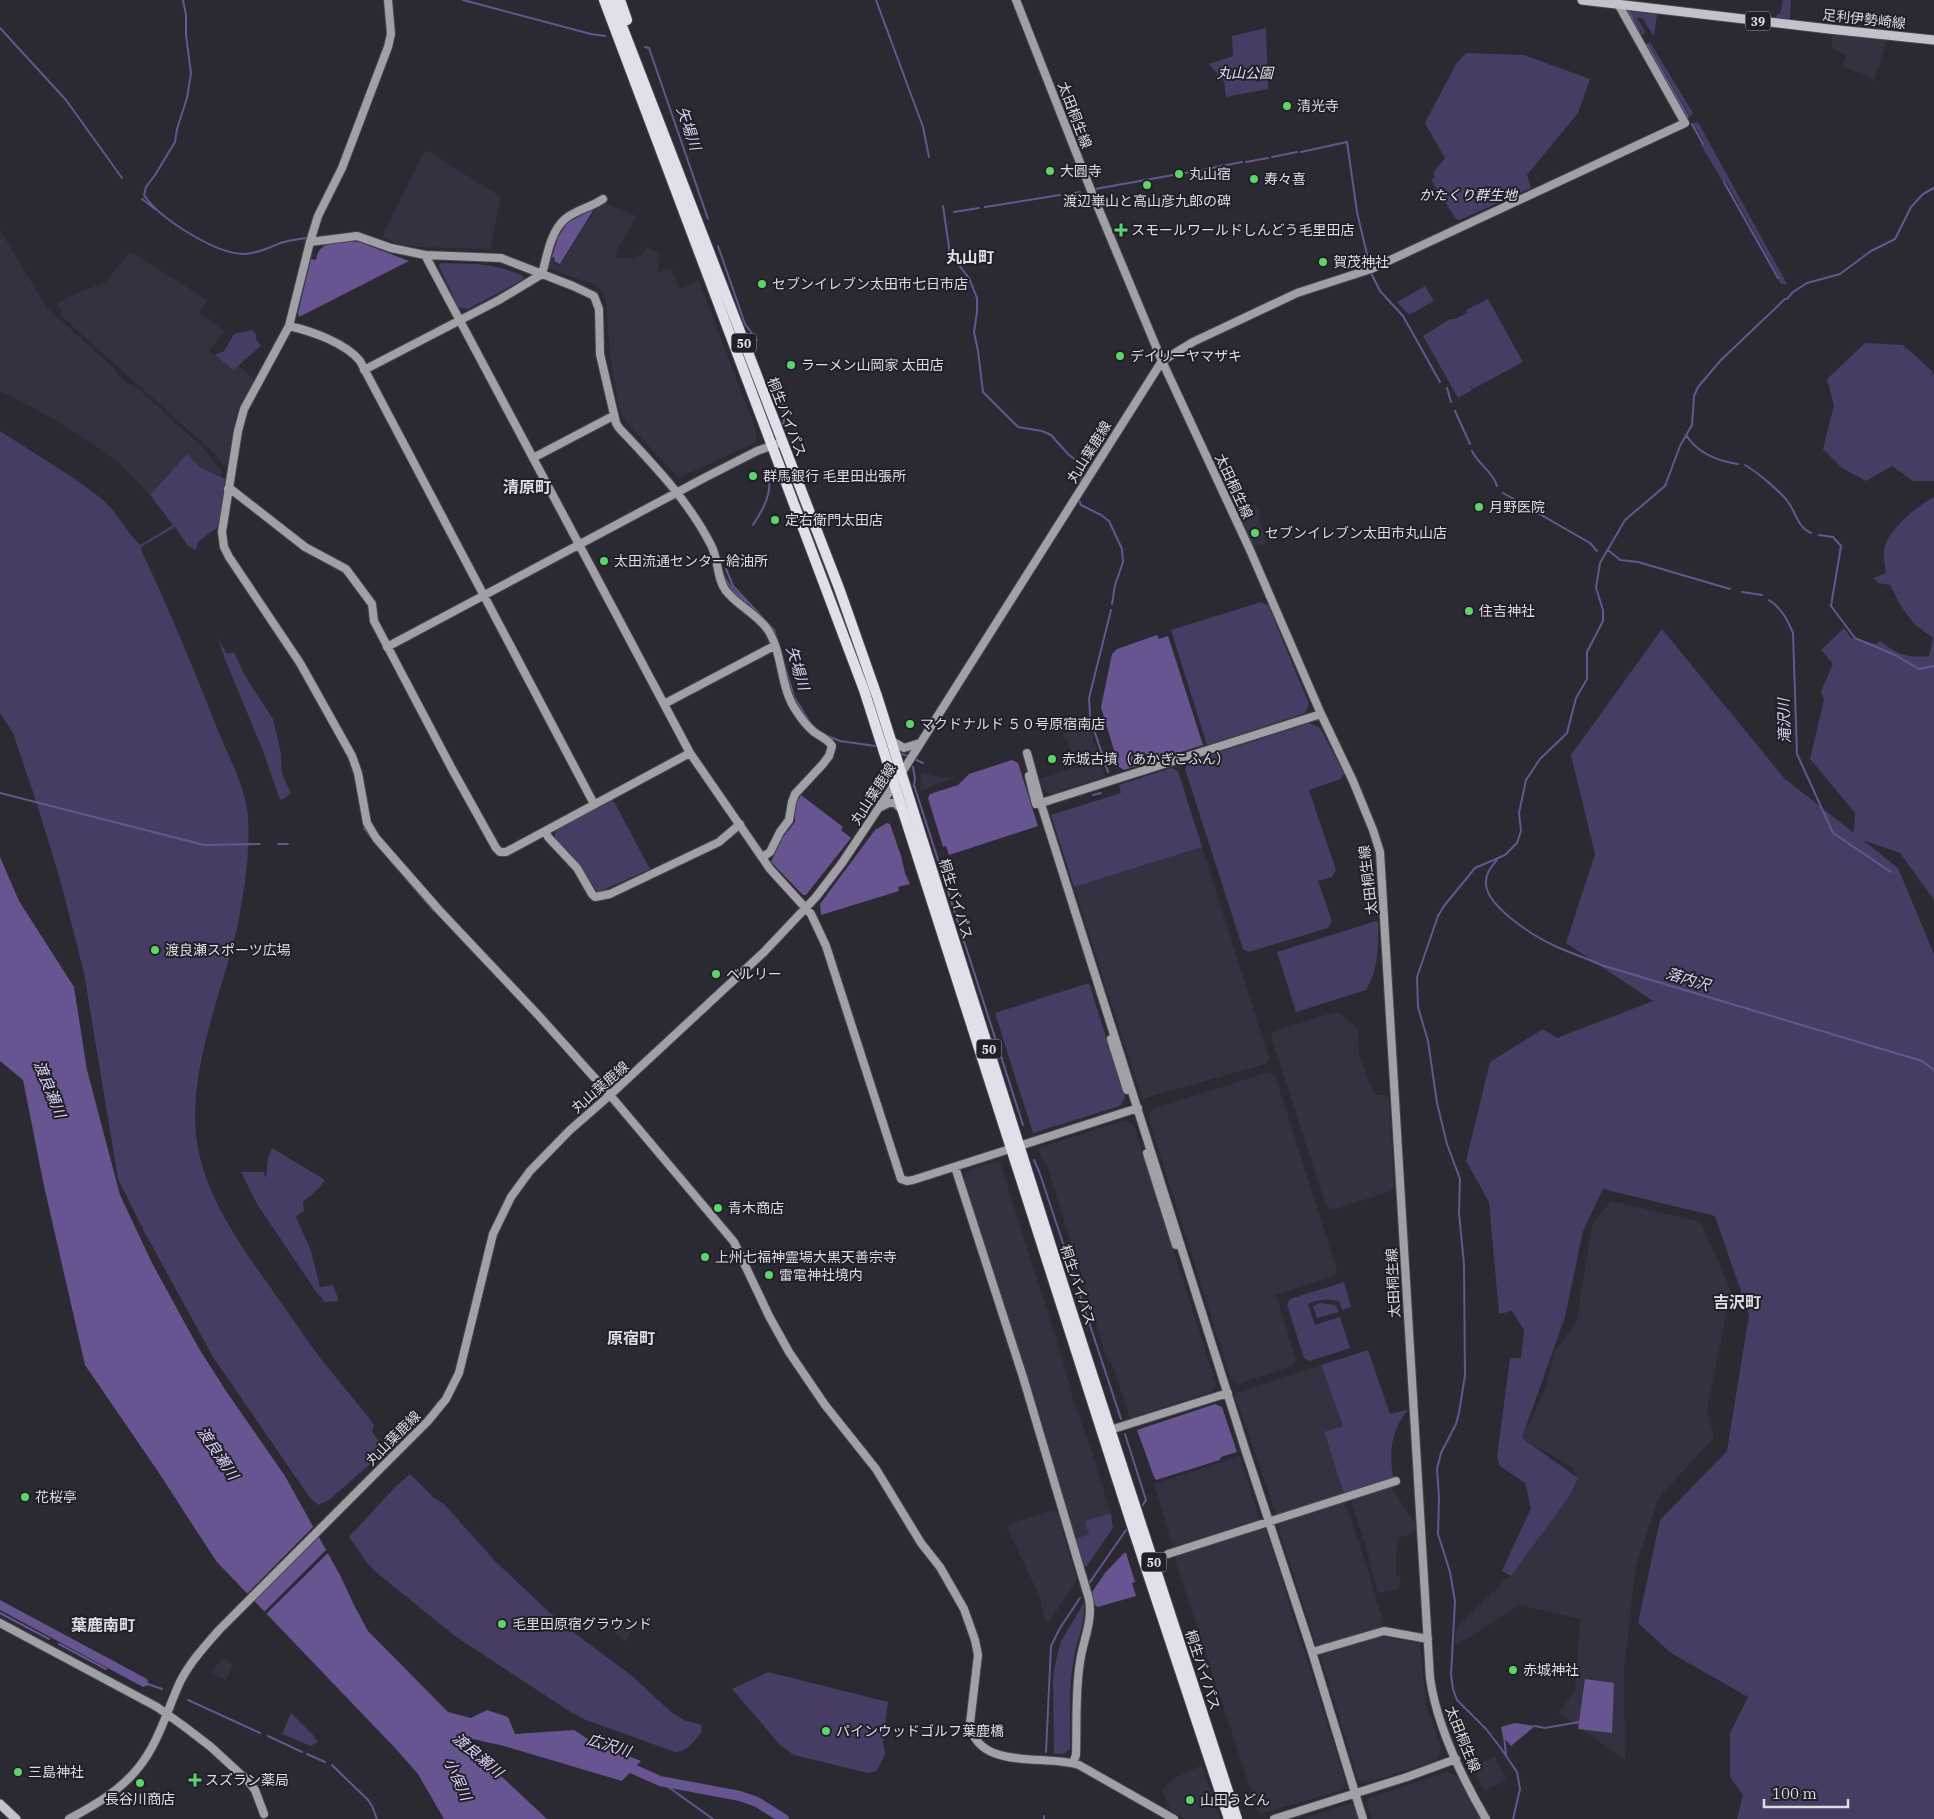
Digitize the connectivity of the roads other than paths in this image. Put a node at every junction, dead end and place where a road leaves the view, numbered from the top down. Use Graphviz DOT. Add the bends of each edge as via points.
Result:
graph roads {
  1 [pos="388,0"];
  2 [pos="599,0"];
  3 [pos="604,0"];
  4 [pos="612,0"];
  5 [pos="620,0"];
  6 [pos="1016,0"];
  7 [pos="1582,0"];
  8 [pos="1617,2"];
  9 [pos="614,15"];
  10 [pos="1934,40"];
  11 [pos="682,179"];
  12 [pos="676,192"];
  13 [pos="603,199"];
  14 [pos="310,242"];
  15 [pos="424,255"];
  16 [pos="542,274"];
  17 [pos="459,321"];
  18 [pos="289,326"];
  19 [pos="1162,361"];
  20 [pos="364,370"];
  21 [pos="613,416"];
  22 [pos="777,444"];
  23 [pos="533,458"];
  24 [pos="228,489"];
  25 [pos="678,493"];
  26 [pos="578,545"];
  27 [pos="483,595"];
  28 [pos="774,646"];
  29 [pos="387,647"];
  30 [pos="664,704"];
  31 [pos="1321,714"];
  32 [pos="892,741"];
  33 [pos="921,742"];
  34 [pos="690,753"];
  35 [pos="902,772"];
  36 [pos="894,784"];
  37 [pos="594,804"];
  38 [pos="1039,804"];
  39 [pos="878,809"];
  40 [pos="902,810"];
  41 [pos="740,824"];
  42 [pos="545,831"];
  43 [pos="763,857"];
  44 [pos="806,907"];
  45 [pos="610,1096"];
  46 [pos="1136,1109"];
  47 [pos="1015,1147"];
  48 [pos="955,1166"];
  49 [pos="1228,1393"];
  50 [pos="1110,1430"];
  51 [pos="1396,1482"];
  52 [pos="1270,1522"];
  53 [pos="1168,1554"];
  54 [pos="0,1623"];
  55 [pos="1428,1638"];
  56 [pos="1312,1652"];
  57 [pos="167,1714"];
  58 [pos="1456,1759"];
  59 [pos="1074,1763"];
  60 [pos="1355,1794"];
  61 [pos="0,1804"];
  62 [pos="264,1814"];
  63 [pos="16,1819"];
  64 [pos="69,1819"];
  65 [pos="1174,1819"];
  66 [pos="1229,1819"];
  67 [pos="1237,1819"];
  68 [pos="1274,1819"];
  69 [pos="1363,1819"];
  70 [pos="1486,1819"];
  1 -- 14 [label="street" via="391,34 388,47"];
  2 -- 12 [label="highway, 50" via="657,156"];
  3 -- 9 [label="highway, 桐生バイパス / 50"];
  4 -- 9 [label="highway, 桐生バイパス / 50"];
  5 -- 11 [label="highway, 50" via="678,155"];
  6 -- 19 [label="street, 太田桐生線"];
  7 -- 8 [label="main road, 足利伊勢崎線 / 39"];
  8 -- 10 [label="main road, 足利伊勢崎線 / 39"];
  8 -- 19 [label="street" via="1685,123 1371,269 1297,293 1193,342"];
  9 -- 11 [label="highway, 桐生バイパス / 50"];
  9 -- 12 [label="highway, 桐生バイパス / 50"];
  11 -- 22 [label="highway, 桐生バイパス / 50"];
  12 -- 22 [label="highway, 桐生バイパス / 50"];
  13 -- 16 [label="street" via="565,219 560,225 552,239"];
  14 -- 15 [label="street" via="357,236"];
  14 -- 18 [label="street"];
  15 -- 16 [label="street" via="501,258"];
  15 -- 17 [label="street"];
  16 -- 17 [label="street"];
  16 -- 21 [label="street" via="591,293 596,299 600,354"];
  17 -- 20 [label="street"];
  17 -- 23 [label="street"];
  18 -- 20 [label="street" via="347,348"];
  18 -- 24 [label="street" via="244,409"];
  19 -- 31 [label="street, 太田桐生線"];
  19 -- 33 [label="street, 丸山葉鹿線"];
  20 -- 27 [label="street"];
  21 -- 23 [label="street"];
  21 -- 25 [label="street" via="619,428"];
  22 -- 25 [label="street"];
  22 -- 32 [label="highway, 桐生バイパス / 50" via="839,588"];
  22 -- 36 [label="highway, 桐生バイパス / 50"];
  23 -- 26 [label="street"];
  24 -- 29 [label="street" via="305,547 346,569 372,604 374,620"];
  24 -- 45 [label="street" via="222,532 226,552 300,663 352,756 366,823 439,910"];
  25 -- 26 [label="street"];
  25 -- 28 [label="street" via="712,545 720,581 768,631"];
  26 -- 27 [label="street"];
  26 -- 30 [label="street"];
  27 -- 29 [label="street"];
  27 -- 37 [label="street"];
  28 -- 30 [label="street"];
  28 -- 43 [label="street" via="794,708 812,731 832,746 823,764 795,794 789,820 770,852"];
  29 -- 42 [label="street" via="496,848 506,852"];
  30 -- 34 [label="street"];
  31 -- 38 [label="street"];
  31 -- 55 [label="street, 太田桐生線" via="1373,830 1382,867"];
  32 -- 33 [label="street" via="904,748"];
  32 -- 35 [label="highway, 桐生バイパス / 50"];
  33 -- 35 [label="street, 丸山葉鹿線"];
  34 -- 37 [label="street"];
  34 -- 41 [label="street"];
  35 -- 36 [label="street, 丸山葉鹿線"];
  35 -- 47 [label="highway, 桐生バイパス / 50"];
  36 -- 39 [label="street, 丸山葉鹿線"];
  36 -- 40 [label="highway, 桐生バイパス / 50"];
  37 -- 42 [label="street"];
  38 -- 38 [label="street" via="1030,782 1027,753"];
  38 -- 46 [label="street"];
  39 -- 40 [label="street" via="895,803"];
  39 -- 44 [label="street, 丸山葉鹿線" via="842,863"];
  40 -- 47 [label="highway, 桐生バイパス / 50"];
  41 -- 42 [label="street" via="719,842 610,894 595,898 576,868"];
  41 -- 43 [label="street"];
  43 -- 44 [label="street" via="775,875"];
  44 -- 45 [label="street, 丸山葉鹿線" via="764,952"];
  44 -- 48 [label="street" via="826,946 900,1177 910,1181"];
  45 -- 57 [label="street, 丸山葉鹿線" via="570,1130 511,1196 494,1234 456,1381 439,1408 225,1625 188,1668"];
  45 -- 59 [label="street" via="732,1239 789,1352 825,1405 876,1469 952,1587 964,1609 978,1655 970,1723 977,1742 995,1754"];
  46 -- 47 [label="street"];
  46 -- 49 [label="street"];
  47 -- 48 [label="street"];
  47 -- 50 [label="highway, 桐生バイパス / 50"];
  47 -- 66 [label="highway, 桐生バイパス / 50"];
  48 -- 59 [label="street" via="1023,1376 1089,1599 1089,1627 1078,1678"];
  49 -- 50 [label="street"];
  49 -- 52 [label="street"];
  50 -- 67 [label="highway, 桐生バイパス / 50"];
  51 -- 52 [label="street"];
  52 -- 53 [label="street"];
  52 -- 56 [label="street"];
  54 -- 57 [label="street"];
  55 -- 56 [label="street" via="1384,1631"];
  55 -- 58 [label="street, 太田桐生線" via="1434,1698"];
  56 -- 60 [label="street"];
  57 -- 62 [label="street" via="211,1747 249,1782"];
  57 -- 64 [label="street, 丸山葉鹿線" via="151,1749 133,1774 104,1800"];
  58 -- 60 [label="street"];
  58 -- 70 [label="street, 太田桐生線"];
  59 -- 65 [label="street"];
  60 -- 68 [label="street"];
  60 -- 69 [label="street"];
  61 -- 63 [label="main road"];
}
